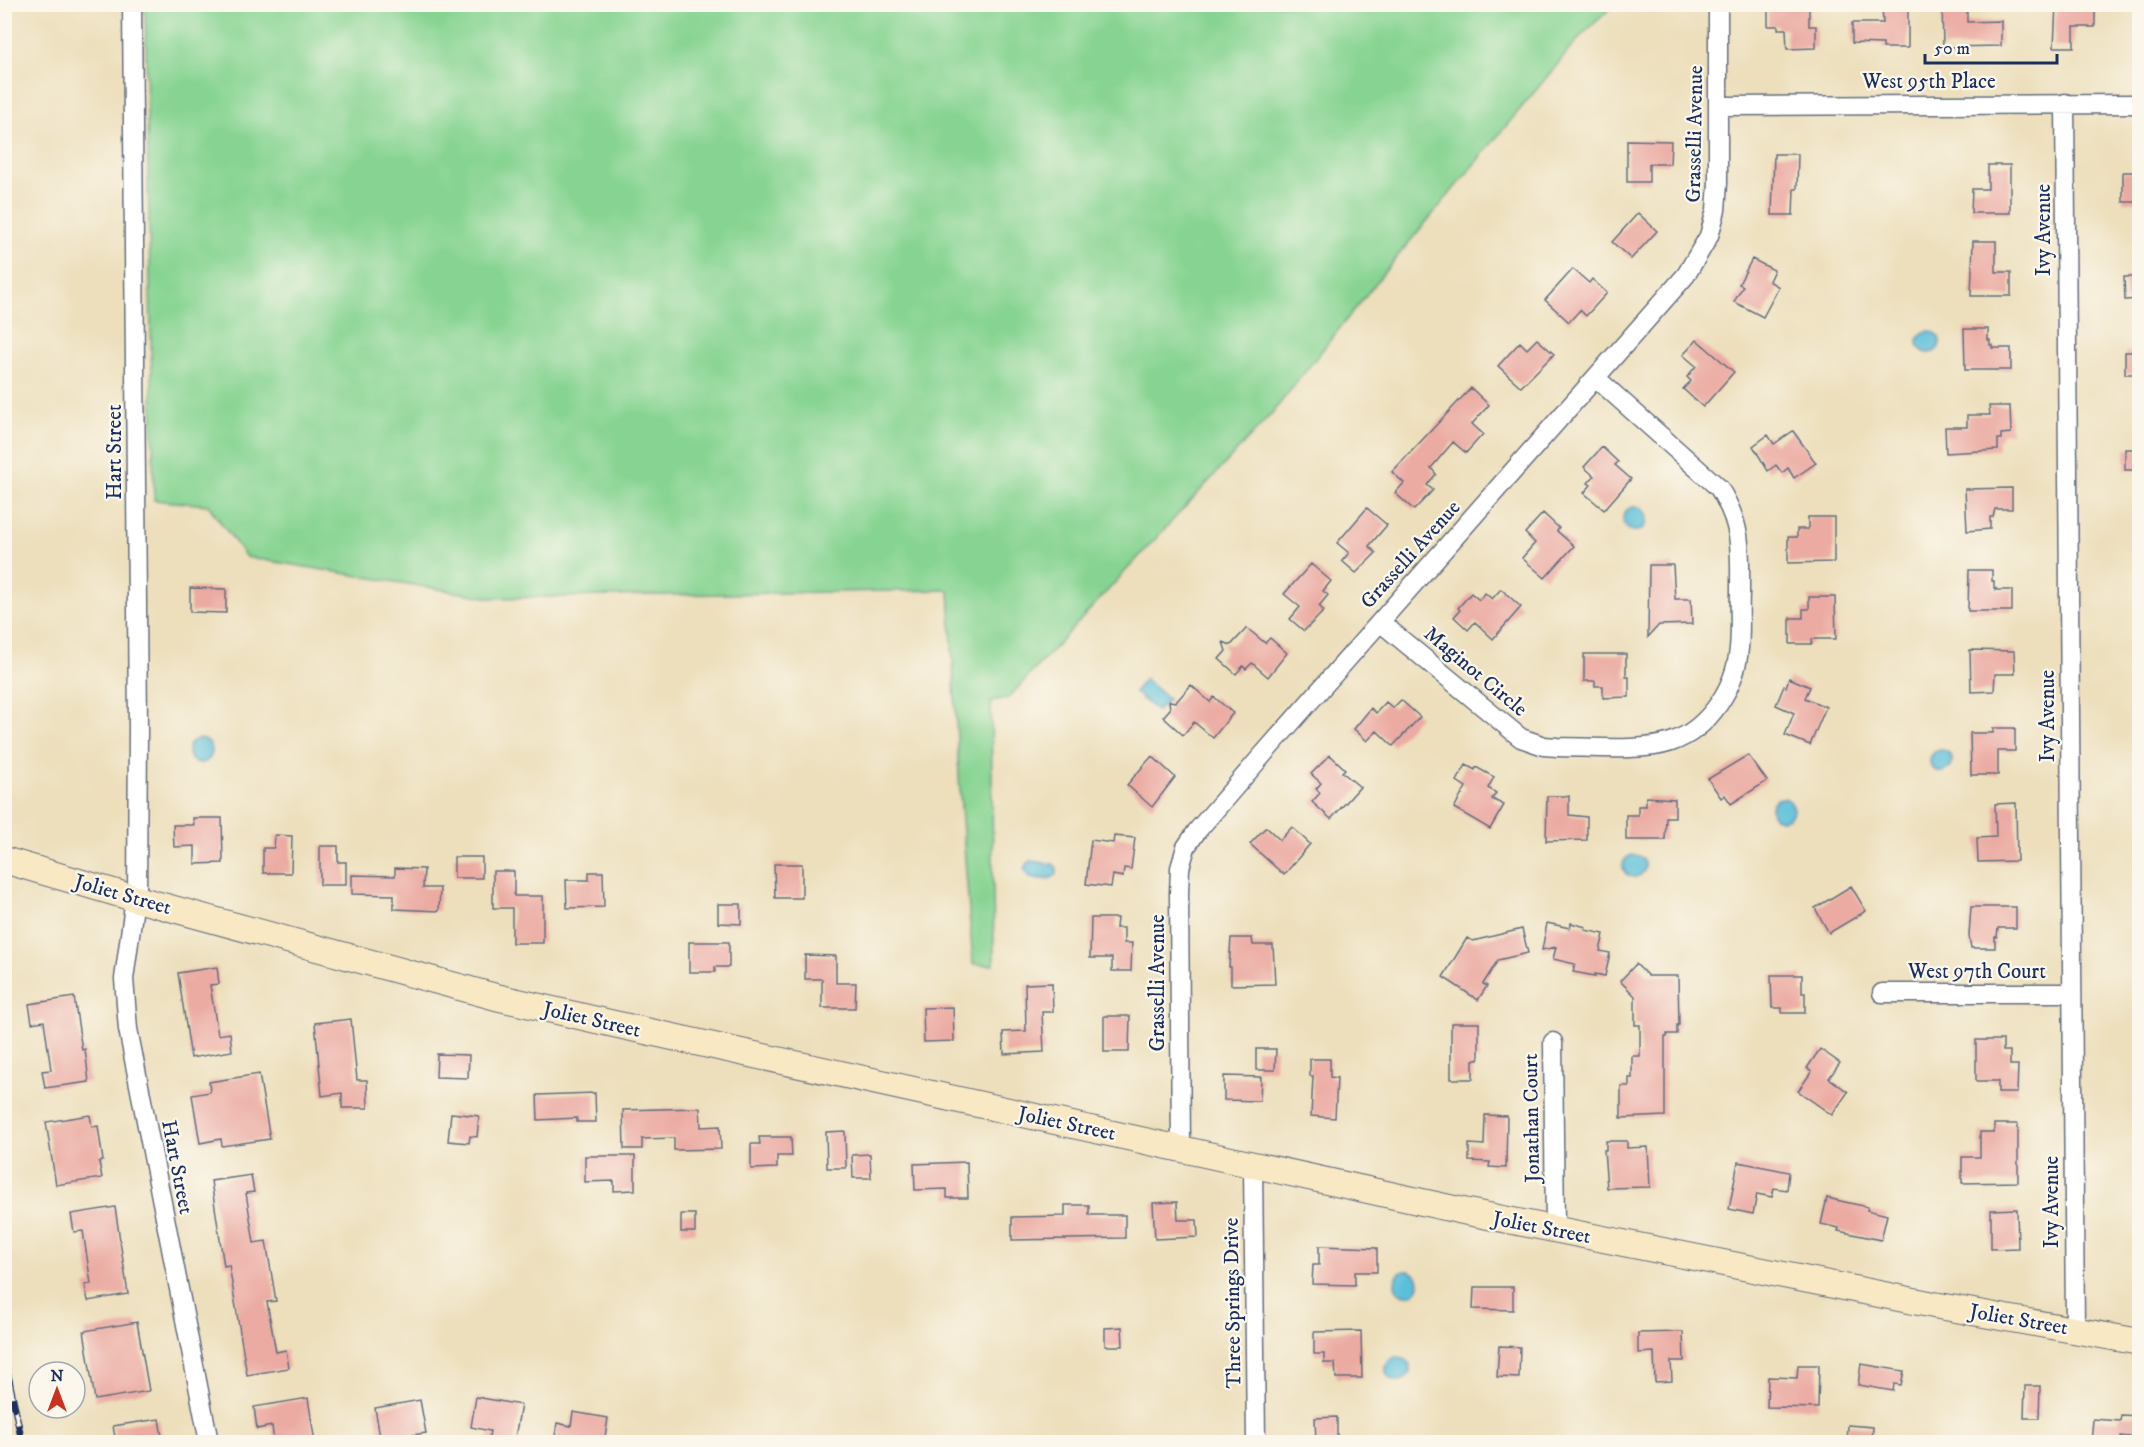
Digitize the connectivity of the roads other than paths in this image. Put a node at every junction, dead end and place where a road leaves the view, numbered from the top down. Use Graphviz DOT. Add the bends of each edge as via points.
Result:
graph roads {
  1 [pos="132,4"];
  2 [pos="1718,4"];
  3 [pos="2065,103"];
  4 [pos="2139,104"];
  5 [pos="1718,106"];
  6 [pos="1596,378"];
  7 [pos="1380,622"];
  8 [pos="4,860"];
  9 [pos="136,898"];
  10 [pos="1882,993"];
  11 [pos="2072,993"];
  12 [pos="1553,1042"];
  13 [pos="1181,1148"];
  14 [pos="1253,1164"];
  15 [pos="1555,1229"];
  16 [pos="2075,1329"];
  17 [pos="2139,1342"];
  18 [pos="210,1443"];
  19 [pos="1256,1443"];
  1 -- 9 [label="street, Hart Street"];
  2 -- 5 [label="street, Grasselli Avenue"];
  3 -- 4 [label="street, West 95th Place"];
  3 -- 5 [label="street, West 95th Place"];
  3 -- 11 [label="street, Ivy Avenue"];
  5 -- 6 [label="street, Grasselli Avenue" via="1716,210 1709,236 1686,275"];
  6 -- 7 [label="street, Grasselli Avenue"];
  6 -- 7 [label="street, Maginot Circle" via="1719,488 1737,527 1739,648 1735,672 1722,701 1700,726 1672,742 1653,746 1557,747 1533,742 1499,722"];
  7 -- 13 [label="street, Grasselli Avenue" via="1186,847 1179,893"];
  8 -- 9 [label="street, Joliet Street"];
  9 -- 13 [label="street, Joliet Street" via="496,997"];
  9 -- 18 [label="street, Hart Street" via="126,960 126,1014"];
  10 -- 11 [label="street, West 97th Court"];
  11 -- 16 [label="street, Ivy Avenue"];
  12 -- 15 [label="street, Jonathan Court"];
  13 -- 14 [label="street, Joliet Street"];
  14 -- 15 [label="street, Joliet Street"];
  14 -- 19 [label="street, Three Springs Drive"];
  15 -- 16 [label="street, Joliet Street" via="1934,1305"];
  16 -- 17 [label="street, Joliet Street"];
}
